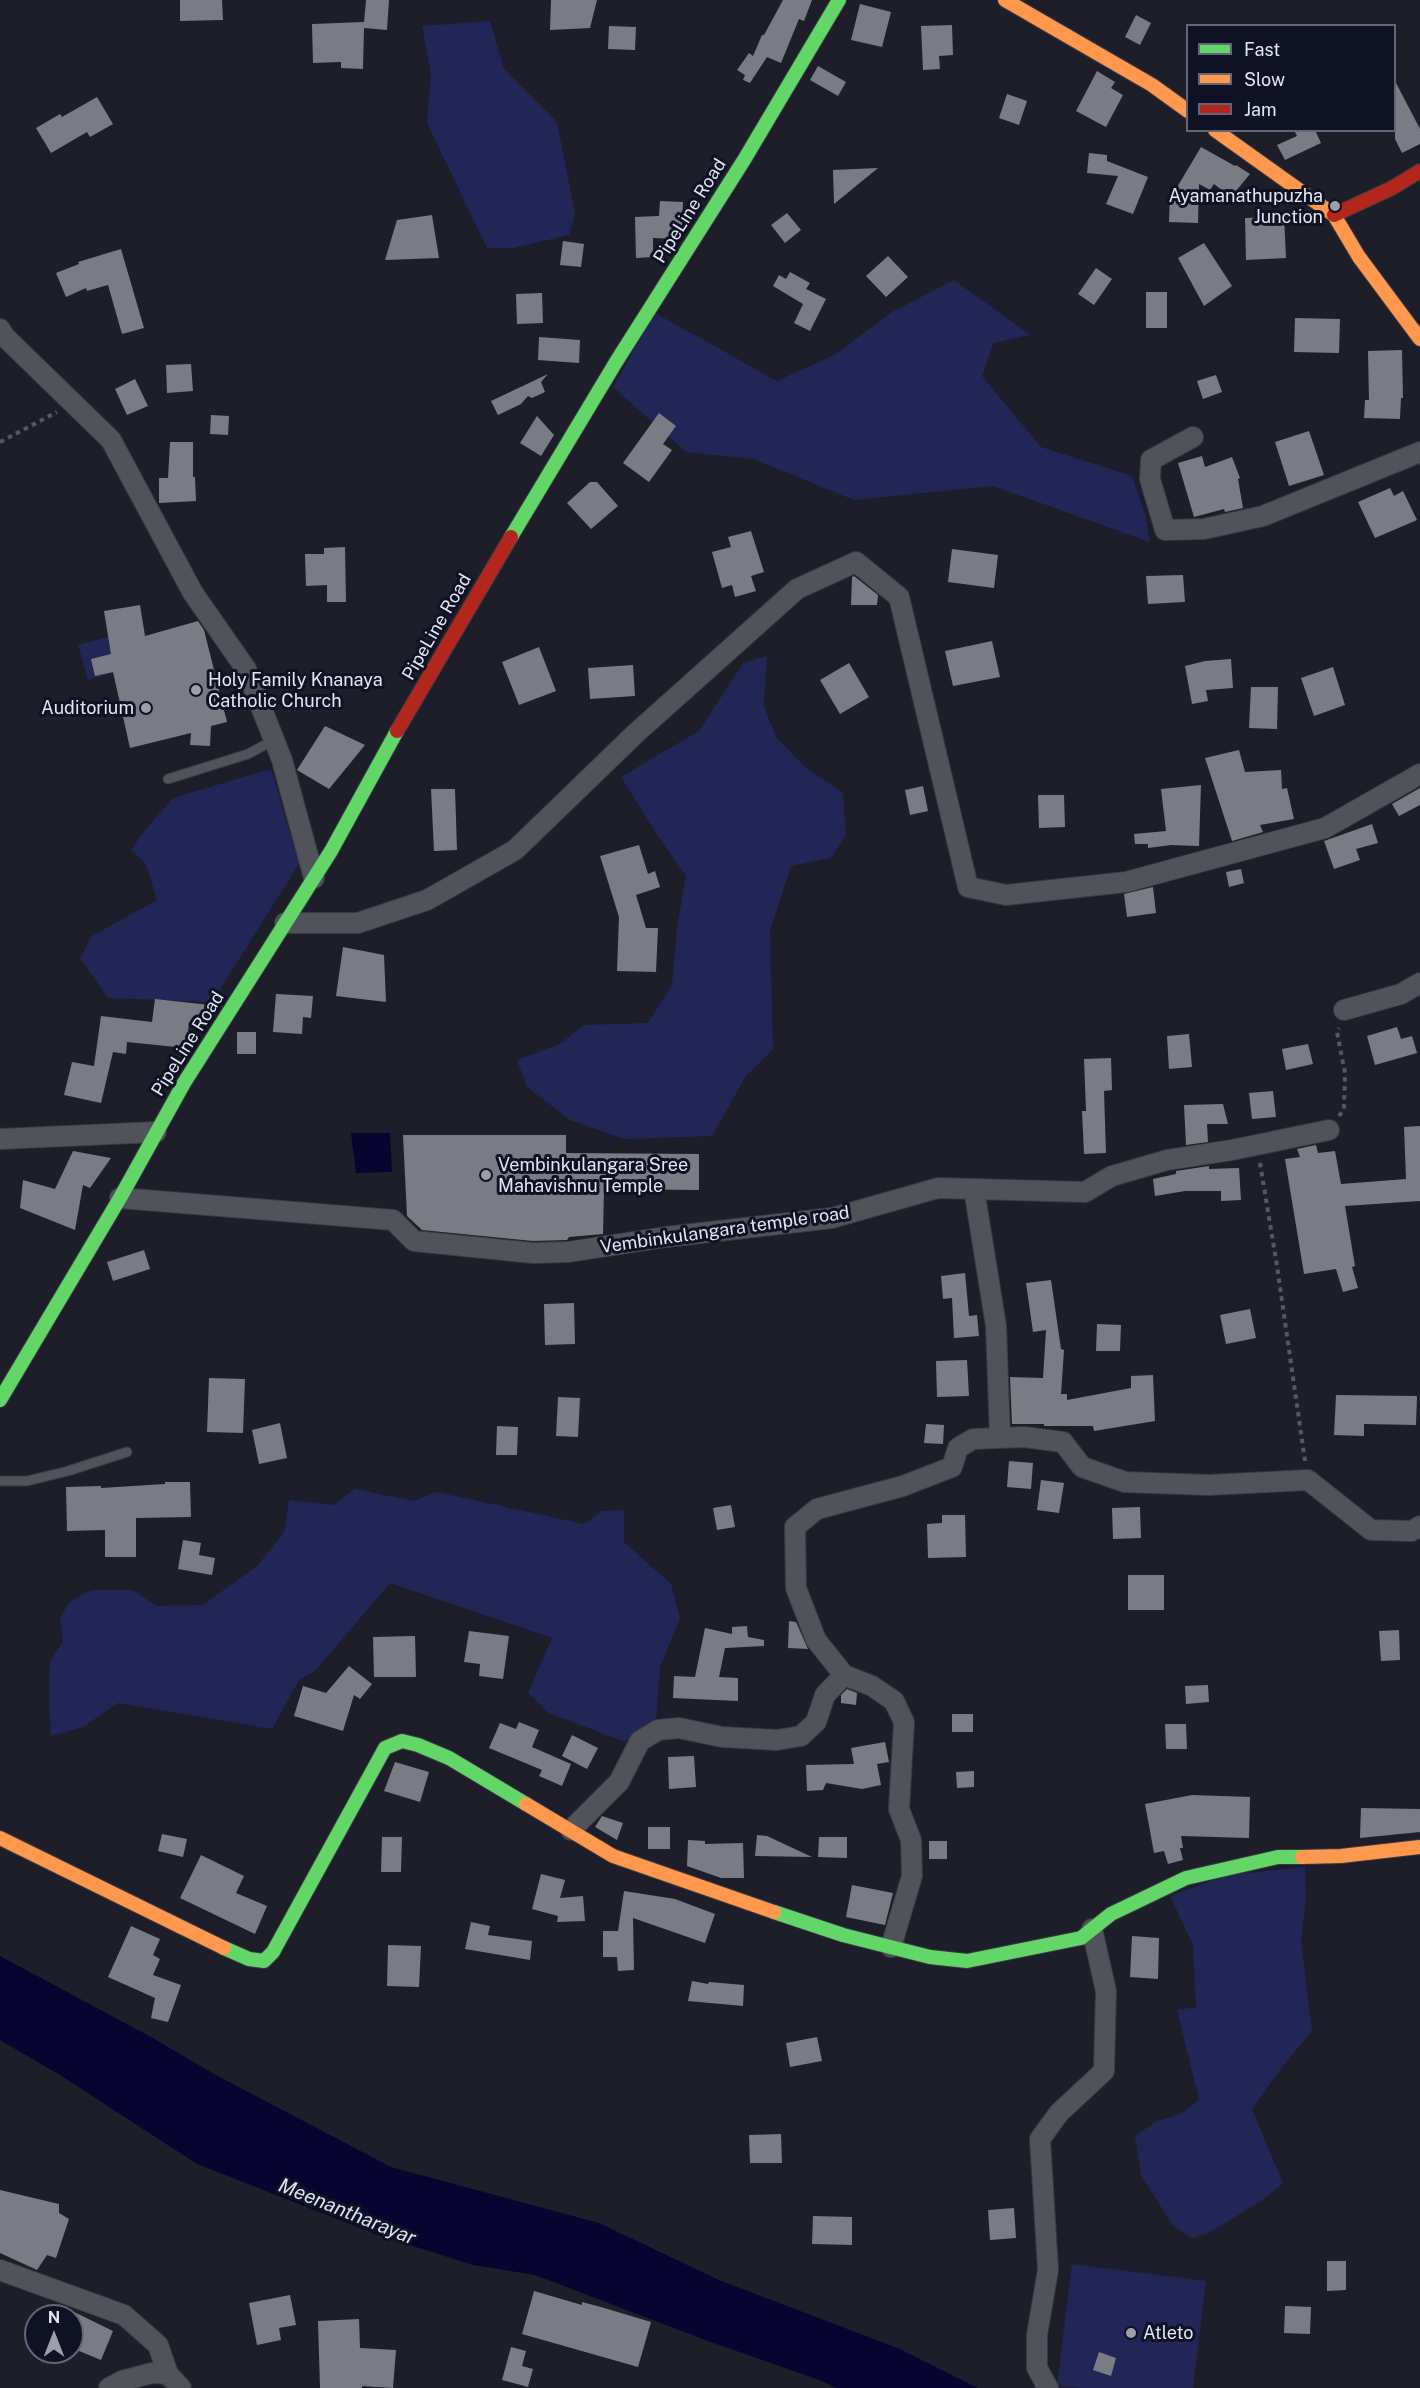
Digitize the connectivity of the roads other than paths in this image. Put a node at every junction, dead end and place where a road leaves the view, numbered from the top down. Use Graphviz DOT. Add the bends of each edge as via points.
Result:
graph roads {
  1 [pos="839,0"];
  2 [pos="1005,0"];
  3 [pos="1186,110"];
  4 [pos="1218,132"];
  5 [pos="1420,171"];
  6 [pos="1334,215"];
  7 [pos="0,329"];
  8 [pos="1420,339"];
  9 [pos="1193,437"];
  10 [pos="1420,452"];
  11 [pos="274,740"];
  12 [pos="1420,774"];
  13 [pos="168,779"];
  14 [pos="314,878"];
  15 [pos="285,923"];
  16 [pos="1420,983"];
  17 [pos="1344,1010"];
  18 [pos="1329,1130"];
  19 [pos="156,1132"];
  20 [pos="0,1139"];
  21 [pos="974,1189"];
  22 [pos="120,1198"];
  23 [pos="0,1400"];
  24 [pos="1000,1437"];
  25 [pos="128,1452"];
  26 [pos="0,1480"];
  27 [pos="1420,1526"];
  28 [pos="844,1675"];
  29 [pos="571,1830"];
  30 [pos="0,1838"];
  31 [pos="1420,1847"];
  32 [pos="1092,1929"];
  33 [pos="891,1947"];
  34 [pos="0,2270"];
  35 [pos="174,2381"];
  36 [pos="109,2388"];
  37 [pos="1048,2388"];
  1 -- 14 [label="street, PipeLine Road" via="498,558"];
  2 -- 3 [label="street" via="1152,85"];
  4 -- 6 [label="street"];
  5 -- 6 [label="street"];
  6 -- 8 [label="street" via="1359,257"];
  7 -- 11 [label="street" via="111,440 193,593 246,669"];
  9 -- 10 [label="street" via="1151,460 1150,479 1165,530 1204,529 1263,516"];
  11 -- 13 [label="lane" via="248,754"];
  11 -- 14 [label="street"];
  12 -- 15 [label="street" via="1325,828 1126,882 1006,895 968,887 899,597 856,562 797,590 635,734 515,850 427,900 358,923"];
  14 -- 15 [label="street, PipeLine Road"];
  15 -- 19 [label="street, PipeLine Road"];
  16 -- 17 [label="street" via="1401,994"];
  18 -- 21 [label="street, Vembinkulangara temple road" via="1167,1160 1112,1176 1085,1192"];
  19 -- 20 [label="street"];
  19 -- 22 [label="street, PipeLine Road"];
  21 -- 22 [label="street, Vembinkulangara temple road" via="938,1188 832,1218 568,1252 533,1253 414,1241 393,1220"];
  21 -- 24 [label="street" via="996,1326"];
  22 -- 23 [label="street, PipeLine Road"];
  24 -- 27 [label="street" via="1063,1442 1082,1467 1125,1482 1209,1485 1308,1480 1371,1530 1412,1531"];
  24 -- 28 [label="street" via="973,1439 958,1448 952,1467 903,1486 818,1509 795,1527 796,1588 816,1640"];
  25 -- 26 [label="lane" via="38,1478"];
  28 -- 29 [label="street" via="825,1695 816,1722 801,1736 777,1740 722,1737 680,1728 658,1730 640,1741 620,1782"];
  28 -- 33 [label="street" via="872,1686 894,1701 904,1722 899,1809 911,1840 912,1876"];
  29 -- 30 [label="street" via="449,1758 402,1741 392,1745 385,1749 273,1952 264,1961 237,1954"];
  29 -- 33 [label="street" via="612,1856 843,1935"];
  31 -- 32 [label="street" via="1341,1856 1278,1857 1186,1878 1112,1914"];
  32 -- 33 [label="street" via="1081,1938 967,1961"];
  32 -- 37 [label="street" via="1106,1991 1104,2071 1059,2113 1041,2139 1048,2271 1037,2335 1037,2368"];
  34 -- 35 [label="street" via="124,2315 158,2345"];
  35 -- 36 [label="street" via="152,2373 122,2380"];
}
